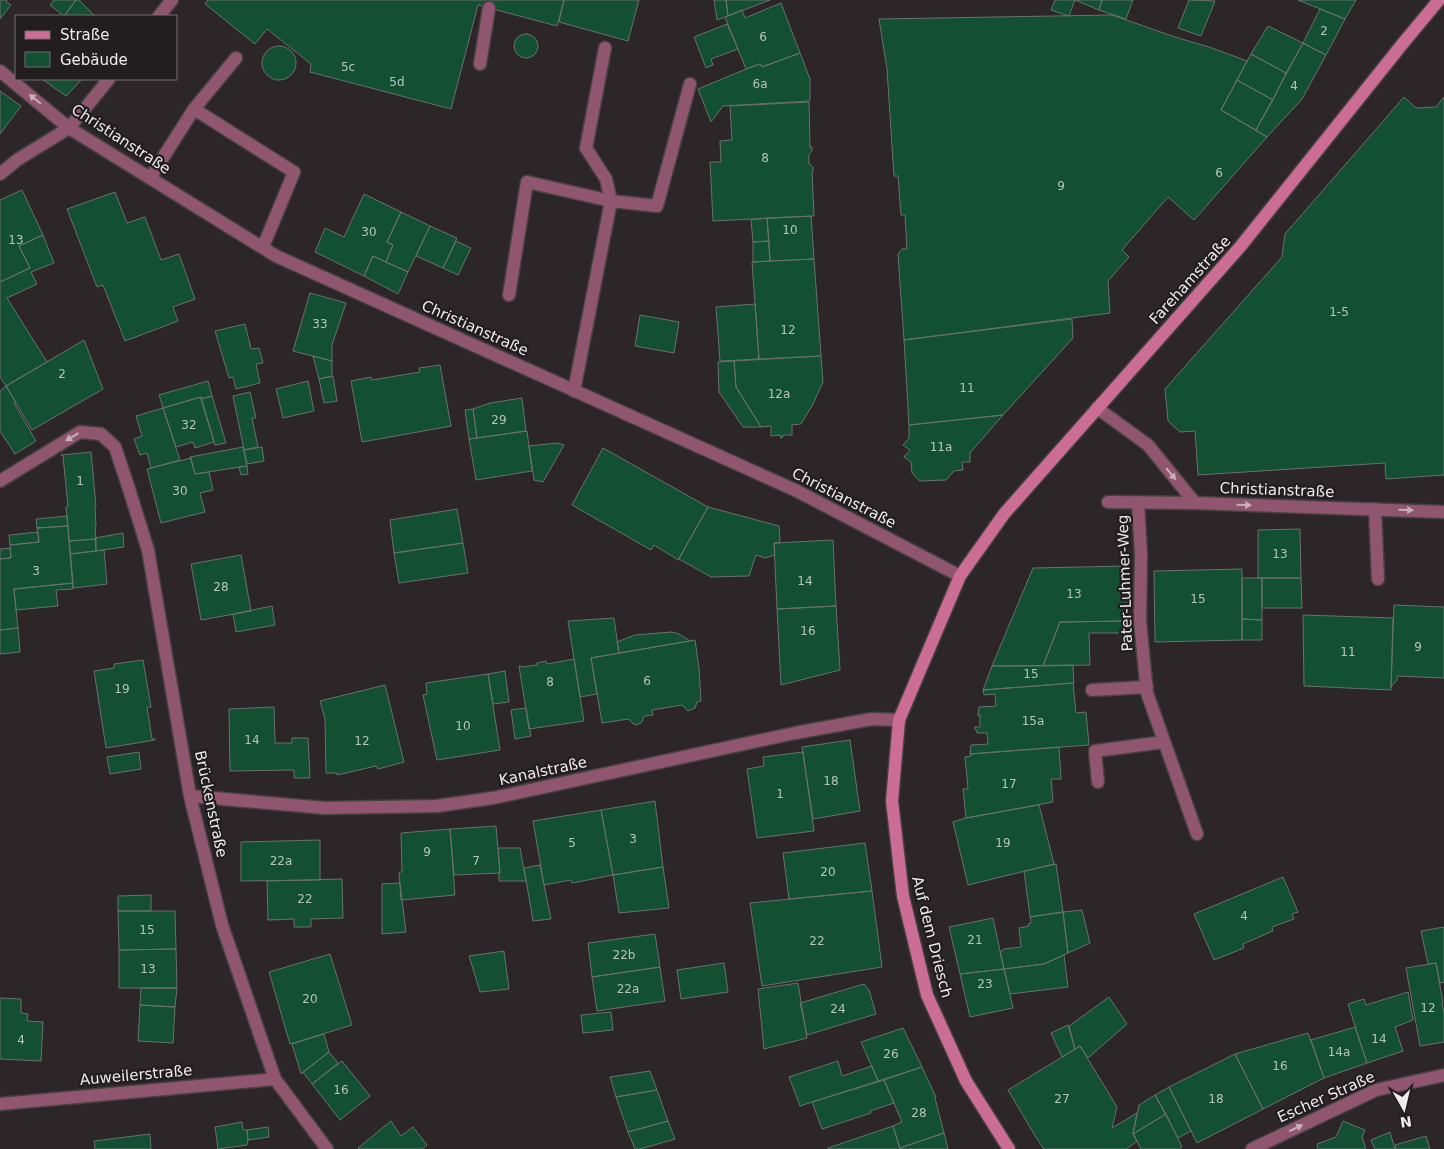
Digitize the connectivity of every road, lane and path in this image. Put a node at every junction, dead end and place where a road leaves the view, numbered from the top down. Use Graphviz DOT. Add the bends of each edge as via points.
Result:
graph roads {
  1 [pos="172,0"];
  2 [pos="1439,0"];
  3 [pos="489,8"];
  4 [pos="160,15"];
  5 [pos="605,48"];
  6 [pos="236,58"];
  7 [pos="480,64"];
  8 [pos="0,71"];
  9 [pos="108,80"];
  10 [pos="690,84"];
  11 [pos="194,109"];
  12 [pos="69,128"];
  13 [pos="0,174"];
  14 [pos="150,178"];
  15 [pos="610,201"];
  16 [pos="262,247"];
  17 [pos="509,295"];
  18 [pos="574,391"];
  19 [pos="1097,408"];
  20 [pos="0,482"];
  21 [pos="1108,502"];
  22 [pos="1138,502"];
  23 [pos="1195,503"];
  24 [pos="1375,509"];
  25 [pos="1444,512"];
  26 [pos="960,576"];
  27 [pos="1378,579"];
  28 [pos="1147,687"];
  29 [pos="1092,690"];
  30 [pos="899,720"];
  31 [pos="1164,742"];
  32 [pos="1098,782"];
  33 [pos="190,796"];
  34 [pos="1197,834"];
  35 [pos="1444,1075"];
  36 [pos="275,1079"];
  37 [pos="0,1104"];
  38 [pos="327,1149"];
  39 [pos="1010,1149"];
  40 [pos="1252,1149"];
  1 -- 4 [label="street"];
  2 -- 19 [label="main road, Farehamstraße" via="1240,248"];
  3 -- 7 [label="street"];
  5 -- 15 [label="street" via="586,148 606,179"];
  6 -- 11 [label="street"];
  12 -- 8 [label="street, Christianstraße, one-way"];
  9 -- 12 [label="street"];
  10 -- 15 [label="street" via="657,206"];
  11 -- 14 [label="street"];
  11 -- 16 [label="street" via="294,172"];
  12 -- 13 [label="street" via="16,160"];
  12 -- 14 [label="street, Christianstraße"];
  14 -- 16 [label="street, Christianstraße"];
  15 -- 17 [label="street" via="527,182"];
  15 -- 18 [label="street"];
  16 -- 18 [label="street, Christianstraße"];
  18 -- 26 [label="street, Christianstraße" via="797,491"];
  19 -- 23 [label="street, one-way" via="1148,445"];
  19 -- 26 [label="main road, Farehamstraße" via="1004,514"];
  33 -- 20 [label="street, Brückenstraße, one-way" via="148,550 115,447 101,434 80,432"];
  21 -- 22 [label="street, Christianstraße"];
  22 -- 23 [label="street, Christianstraße"];
  22 -- 28 [label="street, Pater-Luhmer-Weg" via="1140,621"];
  23 -- 24 [label="street, Christianstraße, one-way"];
  24 -- 25 [label="street, Christianstraße, one-way"];
  24 -- 27 [label="street"];
  26 -- 30 [label="main road, Auf dem Driesch"];
  28 -- 29 [label="street"];
  28 -- 31 [label="street, Pater-Luhmer-Weg"];
  30 -- 33 [label="street, Kanalstraße" via="872,719 795,733 493,798 437,806 325,808"];
  30 -- 39 [label="main road, Auf dem Driesch" via="892,801 903,896 927,995 966,1081"];
  31 -- 32 [label="street" via="1095,751"];
  31 -- 34 [label="street, Pater-Luhmer-Weg"];
  33 -- 36 [label="street, Brückenstraße" via="222,926"];
  40 -- 35 [label="street, Escher Straße, one-way" via="1376,1090"];
  36 -- 37 [label="street, Auweilerstraße"];
  36 -- 38 [label="street, Brückenstraße"];
}
